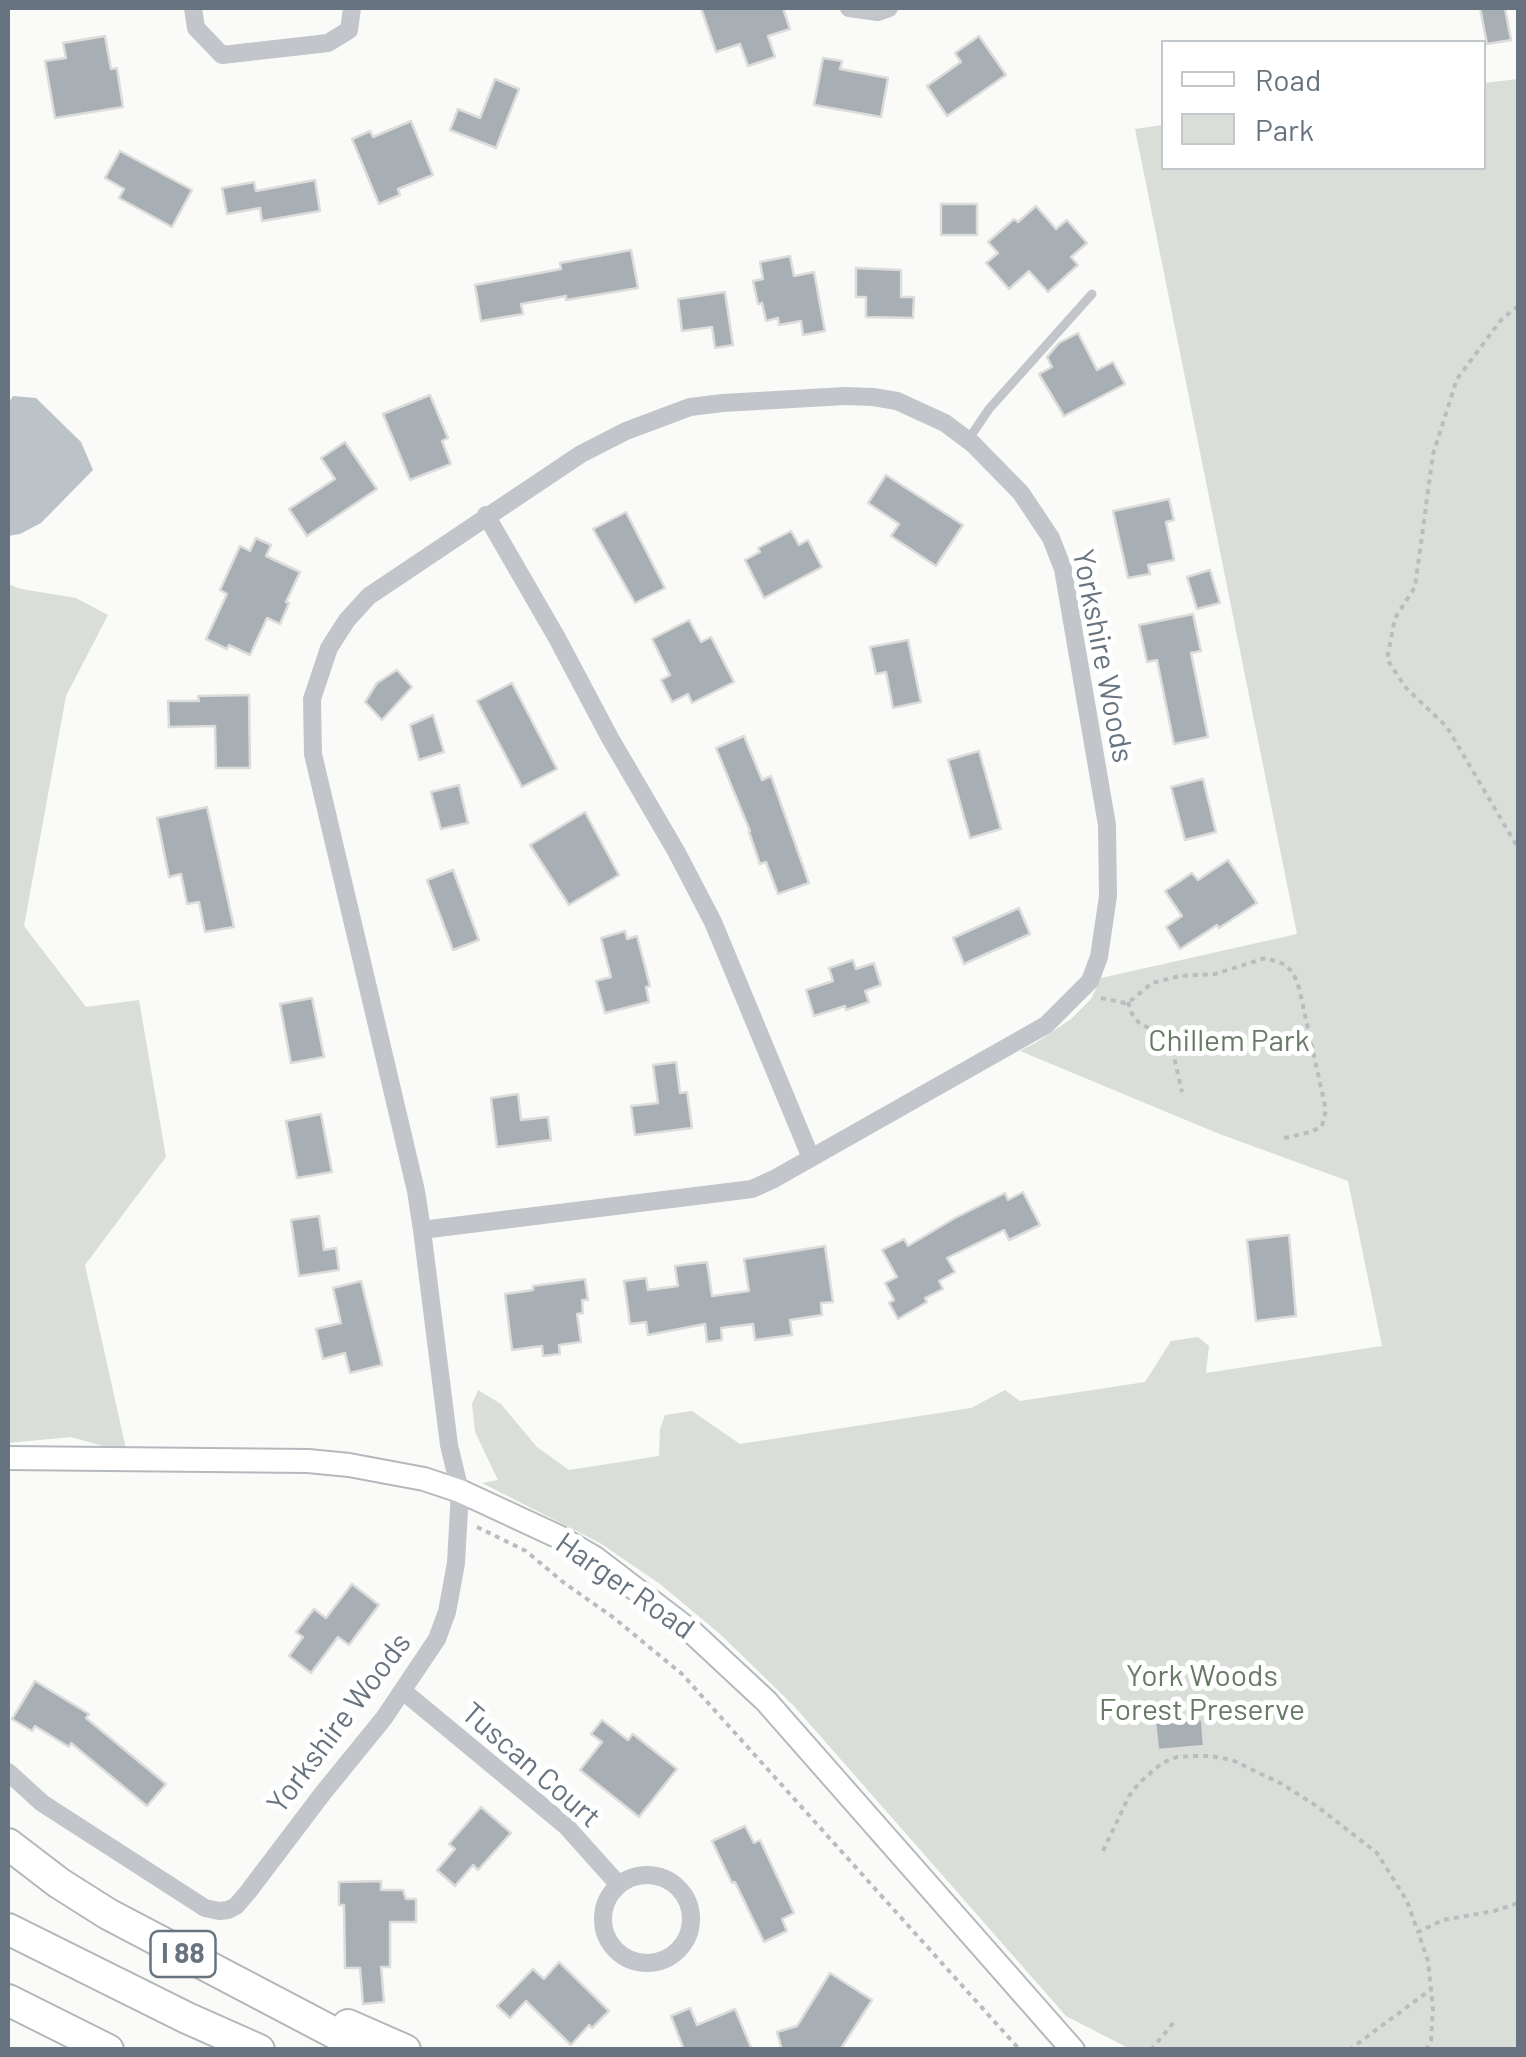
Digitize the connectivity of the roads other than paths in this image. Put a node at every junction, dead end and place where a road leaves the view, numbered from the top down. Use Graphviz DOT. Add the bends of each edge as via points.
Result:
graph roads {
  1 [pos="193,8"];
  2 [pos="352,8"];
  3 [pos="849,8"];
  4 [pos="889,8"];
  5 [pos="1092,294"];
  6 [pos="968,440"];
  7 [pos="486,516"];
  8 [pos="811,1158"];
  9 [pos="422,1230"];
  10 [pos="8,1458"];
  11 [pos="460,1492"];
  12 [pos="403,1691"];
  13 [pos="8,1772"];
  14 [pos="8,1844"];
  15 [pos="618,1884"];
  16 [pos="8,1930"];
  17 [pos="224,1974"];
  18 [pos="8,2000"];
  19 [pos="108,2050"];
  20 [pos="260,2050"];
  21 [pos="367,2050"];
  22 [pos="405,2050"];
  23 [pos="1073,2050"];
  1 -- 2 [label="street" via="196,28 222,55 328,43 348,30"];
  3 -- 4 [label="street"];
  5 -- 6 [label="lane"];
  6 -- 7 [label="street, Yorkshire Woods" via="919,410 874,397 690,407 580,454"];
  6 -- 8 [label="street, Yorkshire Woods" via="1039,516 1063,569 1107,825 1108,896 1099,957 1084,989 1046,1024"];
  7 -- 8 [label="street" via="713,922"];
  7 -- 9 [label="street, Yorkshire Woods" via="369,596 329,648 312,699 313,754"];
  8 -- 9 [label="street, Yorkshire Woods" via="752,1189"];
  9 -- 11 [label="street, Yorkshire Woods"];
  10 -- 11 [label="street, Harger Road" via="308,1461 424,1479"];
  11 -- 12 [label="street, Yorkshire Woods" via="448,1612"];
  11 -- 23 [label="street, Harger Road" via="595,1558 732,1667"];
  12 -- 13 [label="street, Yorkshire Woods" via="228,1910 204,1908 42,1804"];
  12 -- 15 [label="street, Tuscan Court" via="566,1826"];
  14 -- 17 [label="highway, I 88" via="81,1898"];
  15 -- 15 [label="street" via="602,1911 602,1926 617,1953 646,1964 675,1954 692,1916 681,1891 644,1874"];
  16 -- 20 [label="highway, I 88"];
  17 -- 21 [label="highway, I 88"];
  17 -- 22 [label="highway"];
  18 -- 19 [label="highway"];
}
